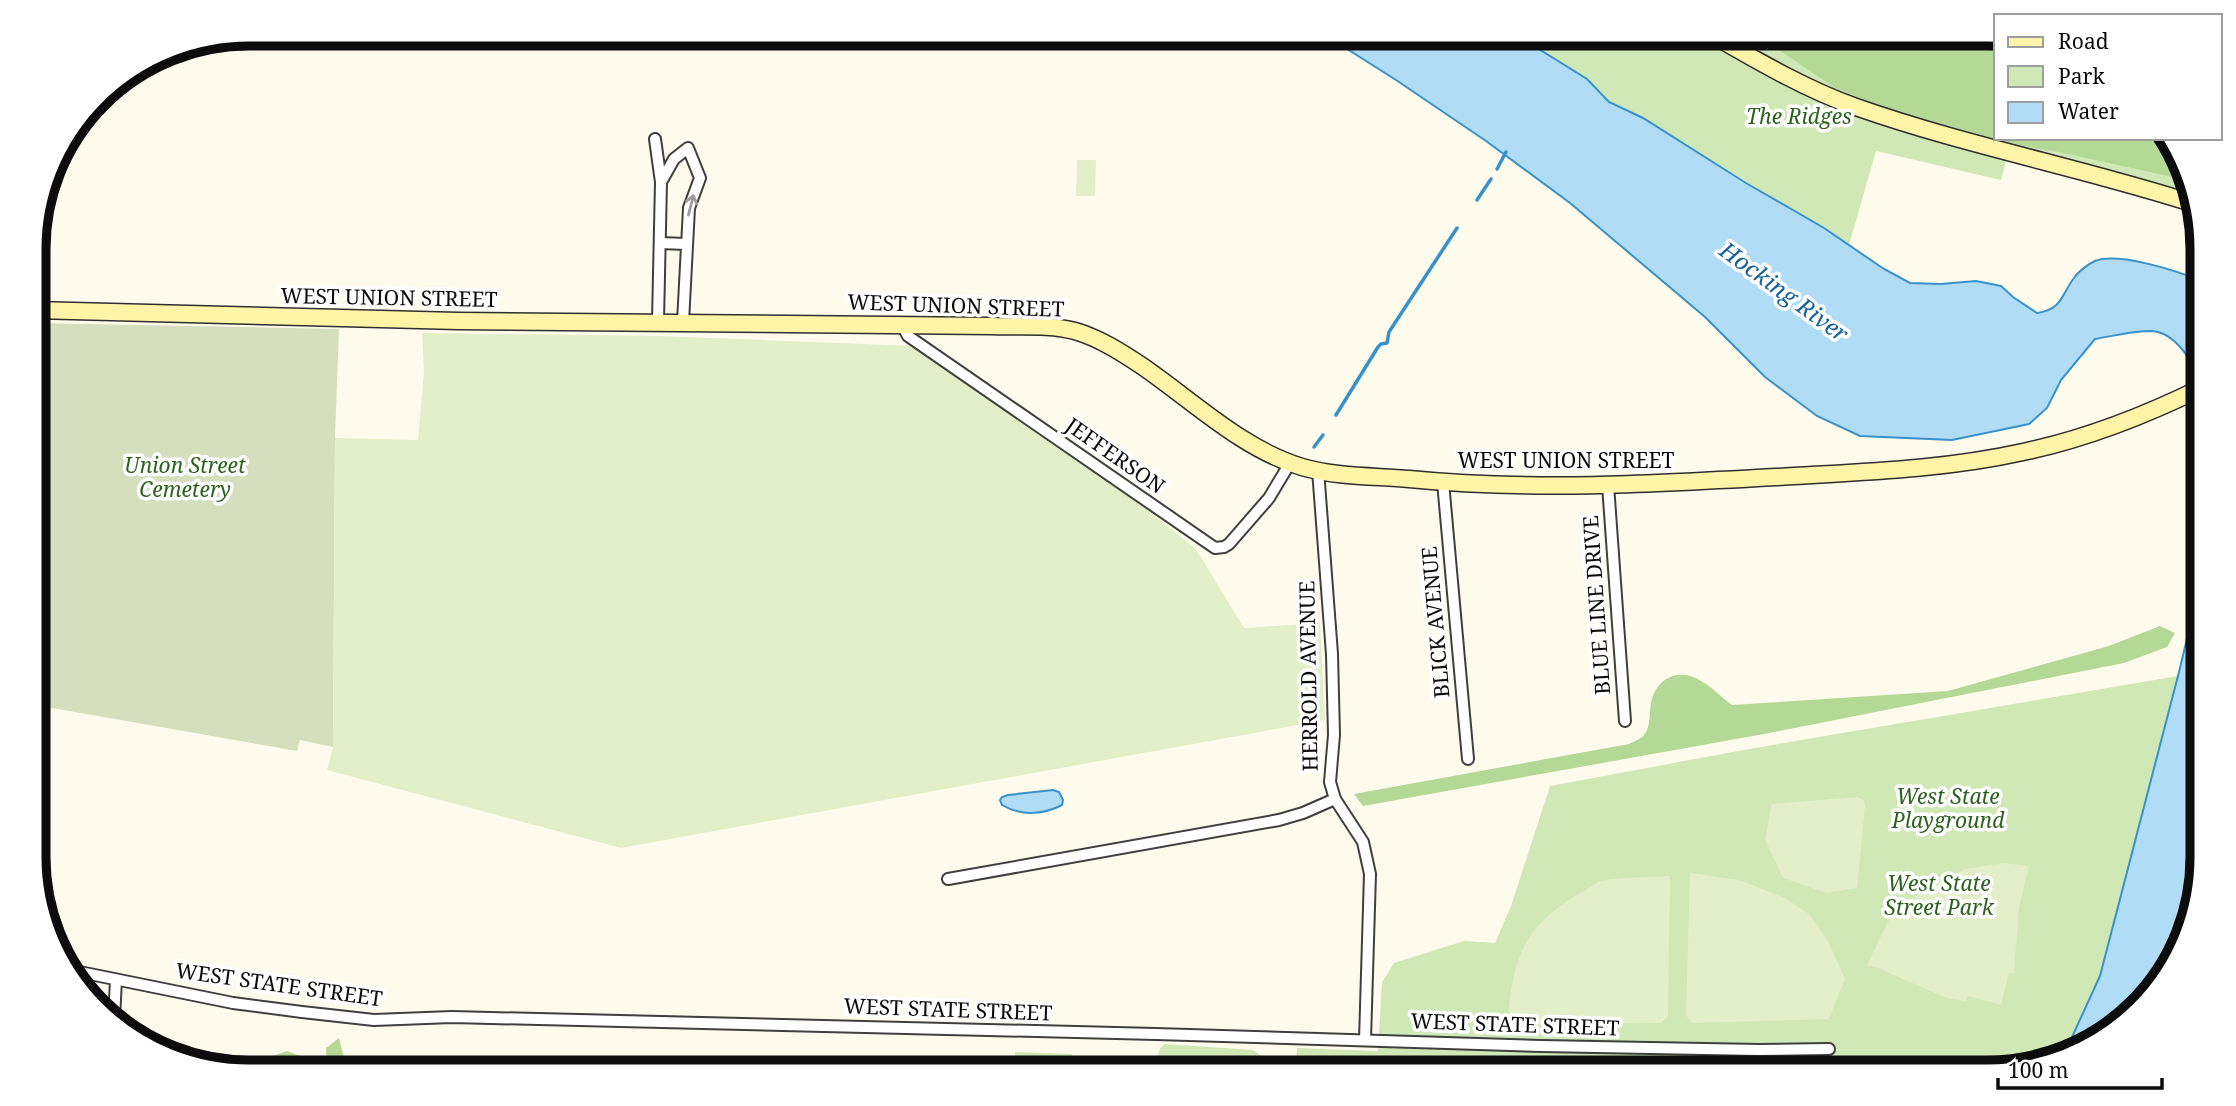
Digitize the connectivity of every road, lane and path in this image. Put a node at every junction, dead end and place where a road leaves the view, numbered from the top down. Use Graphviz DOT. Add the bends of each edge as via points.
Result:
graph roads {
  1 [pos="1733,46"];
  2 [pos="655,139"];
  3 [pos="661,182"];
  4 [pos="2185,201"];
  5 [pos="660,243"];
  6 [pos="686,244"];
  7 [pos="46,310"];
  8 [pos="658,321"];
  9 [pos="683,322"];
  10 [pos="902,325"];
  11 [pos="2190,394"];
  12 [pos="1290,463"];
  13 [pos="1318,470"];
  14 [pos="1443,482"];
  15 [pos="1608,485"];
  16 [pos="1625,721"];
  17 [pos="1468,759"];
  18 [pos="1335,799"];
  19 [pos="948,879"];
  20 [pos="82,973"];
  21 [pos="116,980"];
  22 [pos="114,1009"];
  23 [pos="1365,1040"];
  24 [pos="1829,1049"];
  1 -- 4 [label="main road" via="1855,107"];
  2 -- 3 [label="street"];
  3 -- 5 [label="street"];
  6 -- 3 [label="street, one-way" via="689,208 700,178 688,148 674,159"];
  5 -- 6 [label="street"];
  5 -- 8 [label="street"];
  6 -- 9 [label="street"];
  7 -- 8 [label="main road, WEST UNION STREET"];
  8 -- 9 [label="main road, WEST UNION STREET"];
  9 -- 10 [label="main road, WEST UNION STREET"];
  10 -- 12 [label="main road, WEST UNION STREET" via="1073,330 1115,349 1242,438"];
  10 -- 12 [label="street, JEFFERSON" via="908,336 1215,548 1229,544 1259,510"];
  11 -- 15 [label="main road, WEST UNION STREET" via="2058,444 1965,463"];
  12 -- 13 [label="main road, WEST UNION STREET"];
  13 -- 14 [label="main road, WEST UNION STREET"];
  13 -- 18 [label="street, HERROLD AVENUE" via="1332,654 1330,782"];
  14 -- 15 [label="main road, WEST UNION STREET"];
  14 -- 17 [label="street, BLICK AVENUE"];
  15 -- 16 [label="street, BLUE LINE DRIVE"];
  18 -- 19 [label="street" via="1279,820"];
  18 -- 23 [label="street, HERROLD AVENUE" via="1363,842 1370,874"];
  20 -- 21 [label="street, WEST STATE STREET"];
  21 -- 22 [label="street"];
  21 -- 23 [label="street, WEST STATE STREET" via="233,1003 374,1020 452,1017"];
  23 -- 24 [label="street, WEST STATE STREET"];
}
